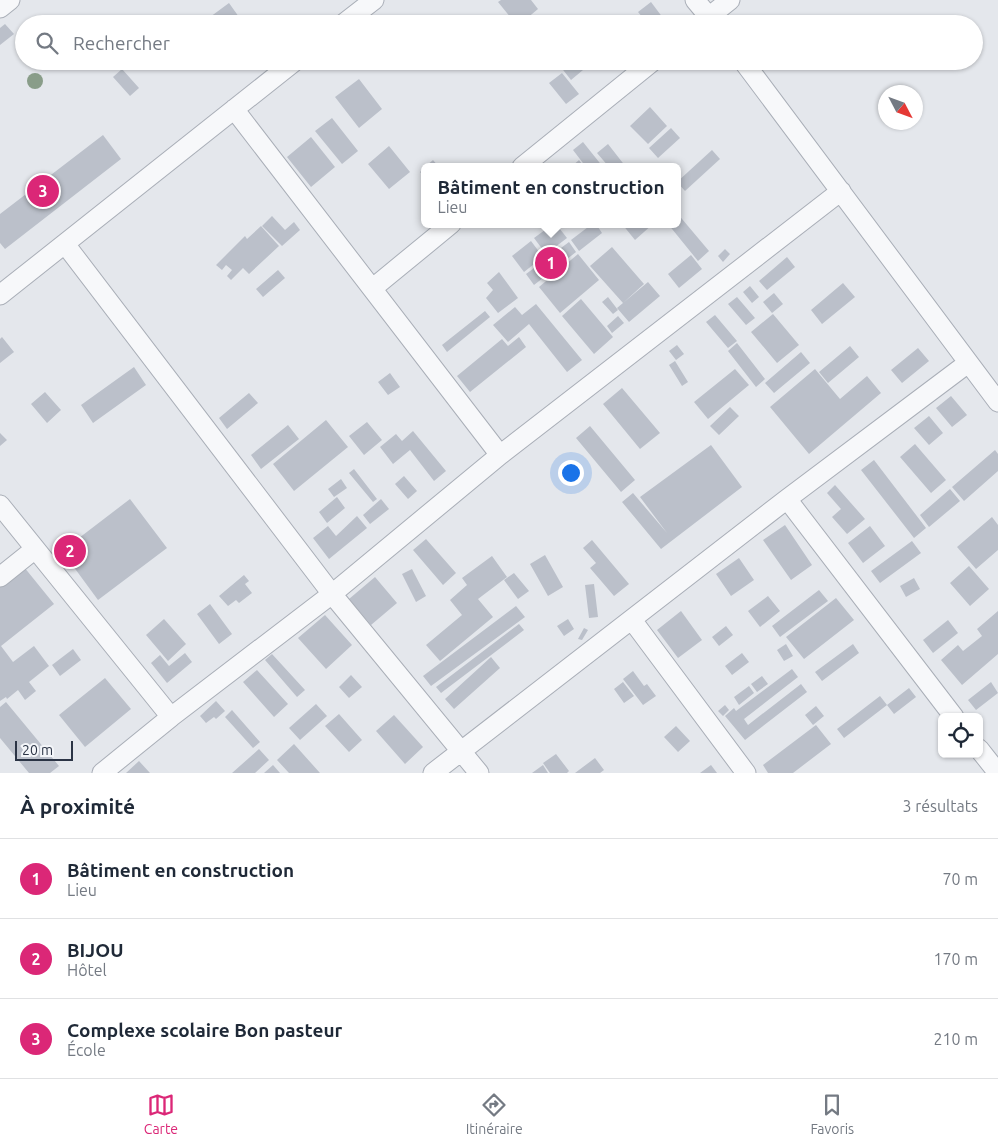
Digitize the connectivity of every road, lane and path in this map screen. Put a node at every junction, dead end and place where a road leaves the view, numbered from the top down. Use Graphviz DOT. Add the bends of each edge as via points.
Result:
graph roads {
  1 [pos="10,0"];
  2 [pos="374,0"];
  3 [pos="695,0"];
  4 [pos="730,0"];
  5 [pos="0,8"];
  6 [pos="355,15"];
  7 [pos="704,15"];
  8 [pos="714,15"];
  9 [pos="284,70"];
  10 [pos="642,70"];
  11 [pos="750,70"];
  12 [pos="234,109"];
  13 [pos="527,163"];
  14 [pos="841,191"];
  15 [pos="446,228"];
  16 [pos="65,244"];
  17 [pos="373,288"];
  18 [pos="0,295"];
  19 [pos="968,363"];
  20 [pos="998,402"];
  21 [pos="500,455"];
  22 [pos="786,499"];
  23 [pos="0,505"];
  24 [pos="34,549"];
  25 [pos="0,577"];
  26 [pos="332,594"];
  27 [pos="632,620"];
  28 [pos="951,713"];
  29 [pos="171,717"];
  30 [pos="462,751"];
  31 [pos="983,754"];
  32 [pos="102,773"];
  33 [pos="433,773"];
  34 [pos="478,773"];
  35 [pos="746,773"];
  36 [pos="998,773"];
  1 -- 5 [label="street"];
  2 -- 6 [label="street"];
  3 -- 7 [label="street"];
  4 -- 8 [label="street"];
  9 -- 12 [label="street"];
  10 -- 13 [label="street"];
  11 -- 14 [label="street"];
  12 -- 16 [label="street"];
  12 -- 17 [label="street"];
  14 -- 19 [label="street"];
  14 -- 21 [label="street"];
  15 -- 17 [label="street"];
  16 -- 18 [label="street"];
  16 -- 26 [label="street"];
  17 -- 21 [label="street"];
  19 -- 20 [label="street"];
  19 -- 22 [label="street"];
  21 -- 26 [label="street"];
  22 -- 27 [label="street"];
  22 -- 28 [label="street"];
  23 -- 24 [label="street"];
  24 -- 25 [label="street"];
  24 -- 29 [label="street"];
  26 -- 29 [label="street"];
  26 -- 30 [label="street"];
  27 -- 30 [label="street"];
  27 -- 35 [label="street"];
  29 -- 32 [label="street"];
  30 -- 33 [label="street"];
  30 -- 34 [label="street"];
  31 -- 36 [label="street"];
}
